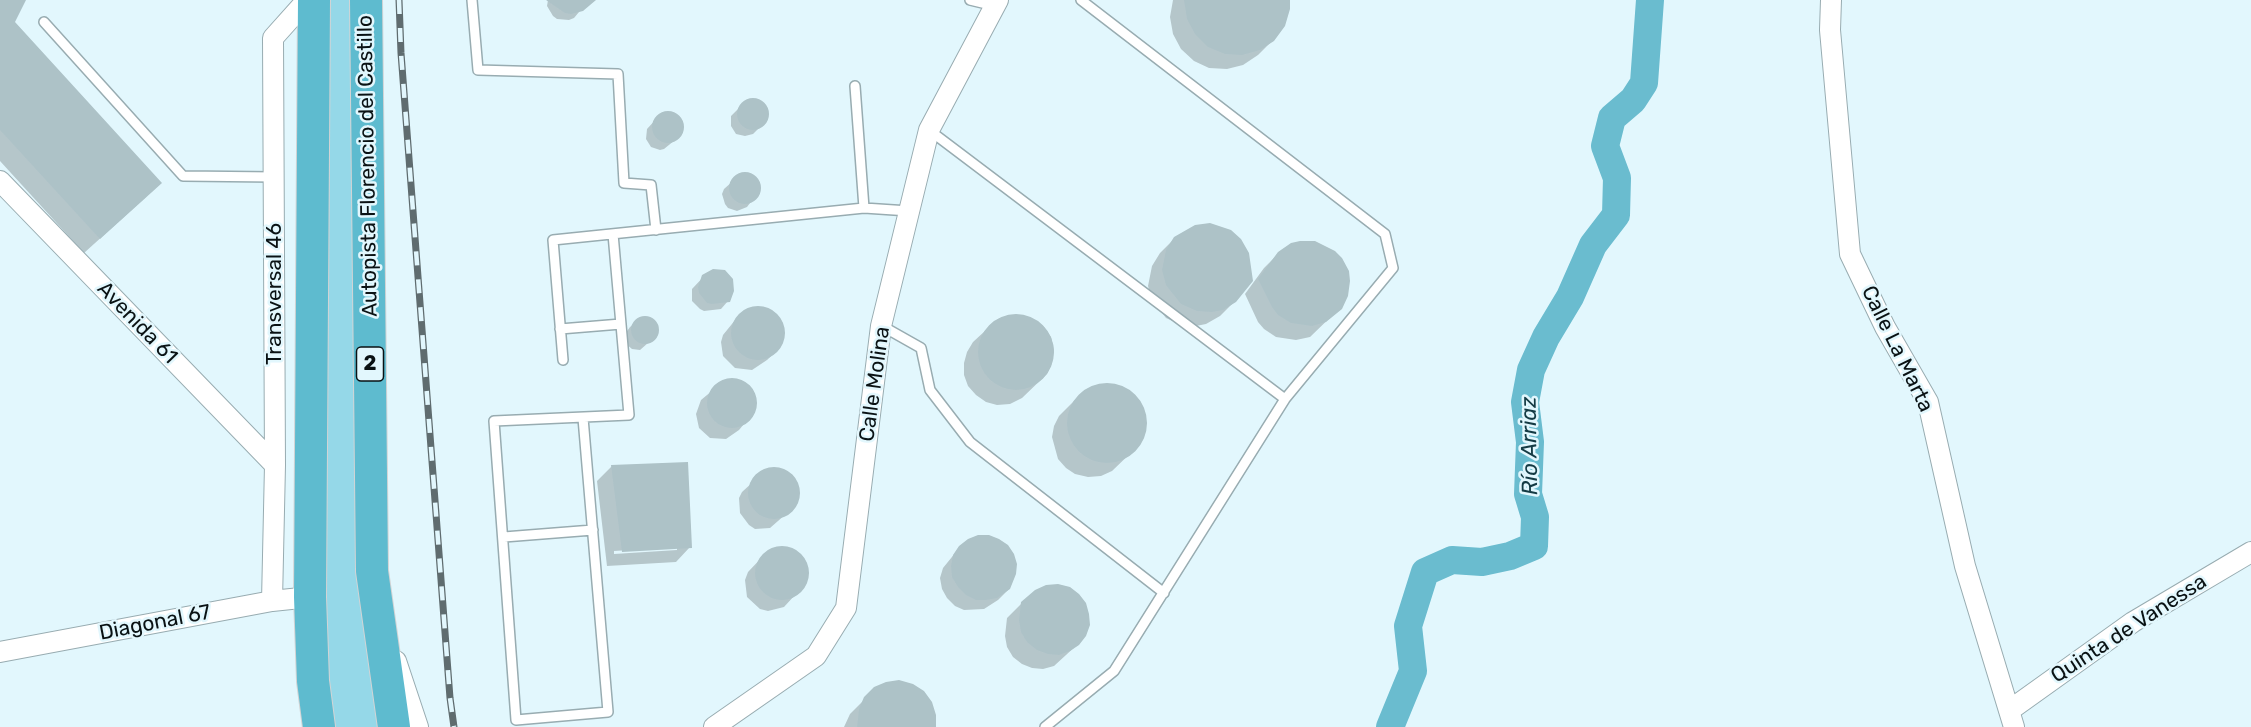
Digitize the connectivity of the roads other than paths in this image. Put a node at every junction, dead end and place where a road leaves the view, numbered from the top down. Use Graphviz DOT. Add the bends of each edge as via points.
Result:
graph roads {
  1 [pos="307,0"];
  2 [pos="314,0"];
  3 [pos="366,0"];
  4 [pos="472,0"];
  5 [pos="970,0"];
  6 [pos="1081,0"];
  7 [pos="1831,0"];
  8 [pos="997,3"];
  9 [pos="44,22"];
  10 [pos="855,86"];
  11 [pos="929,130"];
  12 [pos="275,177"];
  13 [pos="0,181"];
  14 [pos="864,208"];
  15 [pos="909,211"];
  16 [pos="656,230"];
  17 [pos="613,234"];
  18 [pos="621,324"];
  19 [pos="881,326"];
  20 [pos="560,329"];
  21 [pos="563,360"];
  22 [pos="1285,399"];
  23 [pos="583,418"];
  24 [pos="275,465"];
  25 [pos="593,530"];
  26 [pos="504,537"];
  27 [pos="2251,552"];
  28 [pos="1164,593"];
  29 [pos="310,597"];
  30 [pos="272,601"];
  31 [pos="377,604"];
  32 [pos="0,652"];
  33 [pos="2012,718"];
  34 [pos="319,727"];
  35 [pos="394,727"];
  36 [pos="418,727"];
  37 [pos="714,727"];
  38 [pos="1045,727"];
  1 -- 12 [label="street, Transversal 46" via="273,38"];
  2 -- 29 [label="highway"];
  3 -- 31 [label="highway, Autopista Florencio del Castillo / 2" via="372,571"];
  4 -- 16 [label="lane" via="478,70 618,75 624,183 651,185"];
  5 -- 8 [label="lane"];
  6 -- 22 [label="lane" via="1385,234 1393,268"];
  7 -- 33 [label="street, Calle La Marta" via="1830,30 1850,254 1885,327 1928,402 1965,566"];
  8 -- 11 [label="street, Calle Molina"];
  9 -- 12 [label="lane" via="183,176"];
  10 -- 14 [label="lane"];
  11 -- 15 [label="street, Calle Molina"];
  11 -- 22 [label="lane"];
  12 -- 24 [label="street, Transversal 46"];
  13 -- 24 [label="street, Avenida 61"];
  14 -- 15 [label="lane"];
  14 -- 16 [label="lane"];
  15 -- 19 [label="street, Calle Molina"];
  16 -- 17 [label="lane"];
  17 -- 18 [label="lane"];
  17 -- 20 [label="lane" via="553,240"];
  18 -- 20 [label="lane"];
  18 -- 23 [label="lane" via="629,415"];
  19 -- 28 [label="lane" via="921,348 930,390 970,442"];
  19 -- 37 [label="street, Calle Molina" via="846,608 816,656"];
  20 -- 21 [label="lane"];
  22 -- 28 [label="lane"];
  23 -- 25 [label="lane"];
  23 -- 26 [label="lane" via="494,421"];
  24 -- 30 [label="street, Transversal 46"];
  25 -- 26 [label="lane"];
  25 -- 26 [label="lane" via="608,712 516,720"];
  27 -- 33 [label="street, Quinta de Vanessa" via="2133,622"];
  28 -- 38 [label="lane" via="1114,671"];
  29 -- 30 [label="street, Diagonal 67"];
  29 -- 34 [label="highway"];
  30 -- 32 [label="street, Diagonal 67"];
  31 -- 35 [label="highway, Autopista Florencio del Castillo / 2"];
  31 -- 36 [label="street"];
}
